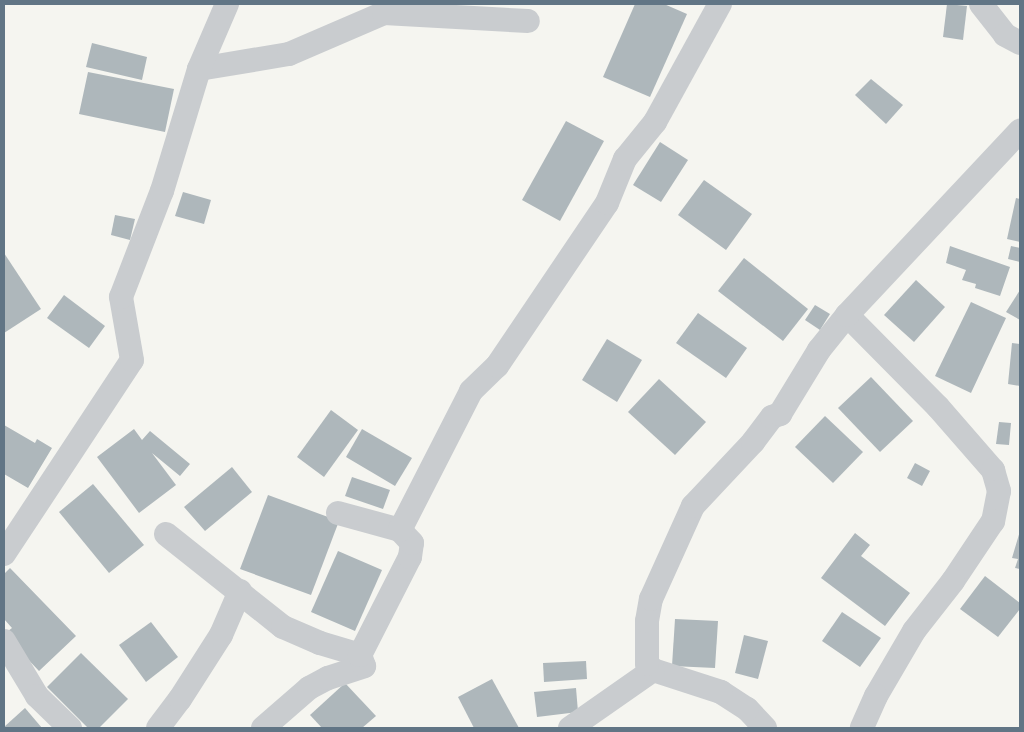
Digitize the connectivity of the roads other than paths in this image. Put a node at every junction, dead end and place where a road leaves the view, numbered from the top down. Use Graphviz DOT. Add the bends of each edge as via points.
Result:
graph roads {
  1 [pos="227,4"];
  2 [pos="720,4"];
  3 [pos="981,4"];
  4 [pos="528,21"];
  5 [pos="1020,43"];
  6 [pos="199,69"];
  7 [pos="1020,131"];
  8 [pos="847,315"];
  9 [pos="338,513"];
  10 [pos="400,530"];
  11 [pos="166,534"];
  12 [pos="4,554"];
  13 [pos="240,591"];
  14 [pos="4,641"];
  15 [pos="360,655"];
  16 [pos="653,670"];
  17 [pos="70,728"];
  18 [pos="158,728"];
  19 [pos="263,728"];
  20 [pos="570,728"];
  21 [pos="765,728"];
  22 [pos="862,728"];
  1 -- 6 [label="street"];
  2 -- 10 [label="street" via="655,122 625,159 607,202 497,366 471,391"];
  3 -- 5 [label="street" via="1005,35"];
  4 -- 6 [label="street" via="384,13 289,54"];
  6 -- 12 [label="street" via="162,191 121,297 132,360"];
  7 -- 8 [label="street"];
  8 -- 16 [label="street" via="819,350 780,414 772,418 693,506 651,599 646,664"];
  8 -- 22 [label="street" via="938,407 993,470 999,491 993,521 953,581 914,631 876,696"];
  9 -- 10 [label="street"];
  10 -- 15 [label="street" via="412,543 410,557"];
  11 -- 13 [label="street"];
  13 -- 15 [label="street" via="283,627"];
  13 -- 18 [label="street" via="221,635"];
  14 -- 17 [label="street" via="37,696"];
  15 -- 19 [label="street" via="364,666 309,688"];
  16 -- 20 [label="street"];
  16 -- 21 [label="street" via="722,692 747,709"];
}
